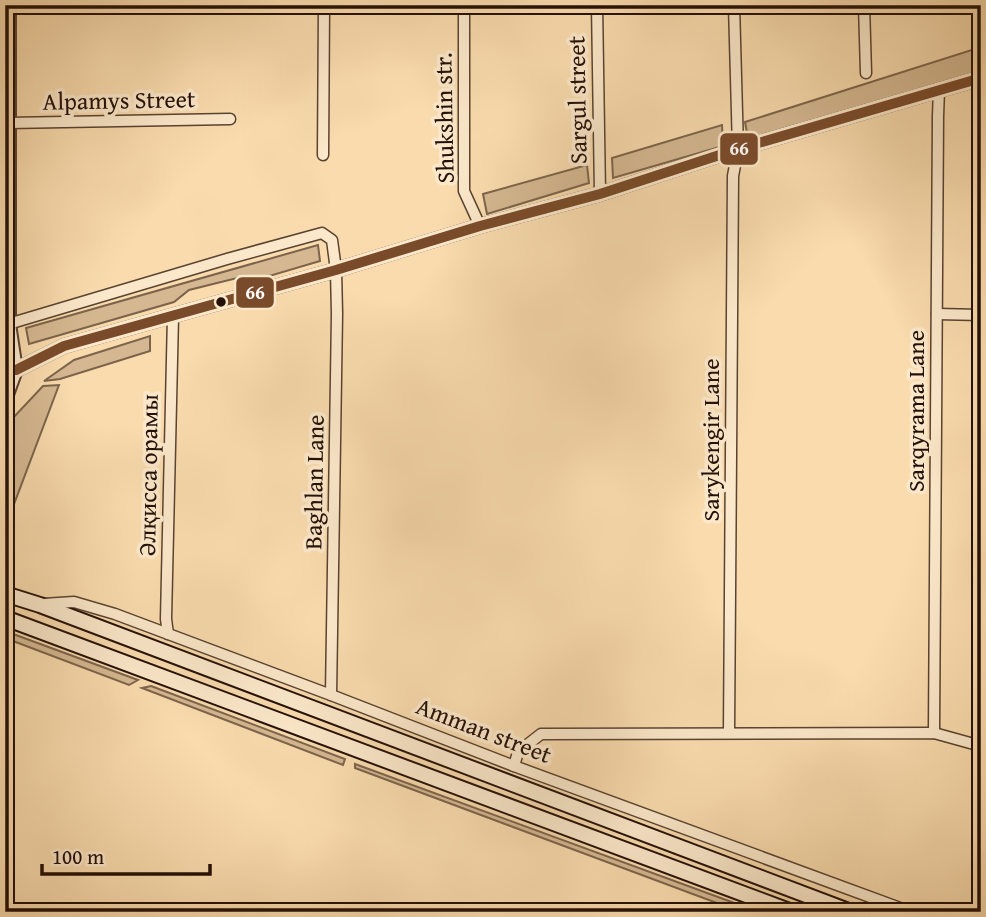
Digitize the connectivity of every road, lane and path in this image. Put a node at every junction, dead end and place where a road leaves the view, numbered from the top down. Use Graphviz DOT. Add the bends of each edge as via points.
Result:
graph roads {
  1 [pos="9,5"];
  2 [pos="324,5"];
  3 [pos="464,5"];
  4 [pos="597,5"];
  5 [pos="734,5"];
  6 [pos="864,5"];
  7 [pos="7,48"];
  8 [pos="866,73"];
  9 [pos="981,78"];
  10 [pos="939,89"];
  11 [pos="230,120"];
  12 [pos="8,123"];
  13 [pos="738,149"];
  14 [pos="323,155"];
  15 [pos="7,157"];
  16 [pos="600,194"];
  17 [pos="480,226"];
  18 [pos="337,270"];
  19 [pos="937,314"];
  20 [pos="981,315"];
  21 [pos="173,316"];
  22 [pos="7,325"];
  23 [pos="16,370"];
  24 [pos="5,400"];
  25 [pos="5,594"];
  26 [pos="40,605"];
  27 [pos="5,618"];
  28 [pos="168,634"];
  29 [pos="331,695"];
  30 [pos="729,732"];
  31 [pos="934,733"];
  32 [pos="981,746"];
  33 [pos="514,766"];
  34 [pos="792,912"];
  35 [pos="851,912"];
  36 [pos="911,912"];
  1 -- 7 [label="street"];
  2 -- 14 [label="street"];
  3 -- 17 [label="street, Shukshin str." via="464,191"];
  4 -- 16 [label="street, Sargul street"];
  5 -- 13 [label="street, Sarykengir Lane"];
  6 -- 8 [label="street"];
  7 -- 12 [label="street"];
  9 -- 10 [label="street"];
  10 -- 13 [label="street"];
  10 -- 19 [label="street, Sarqyrama Lane"];
  11 -- 12 [label="street, Alpamys Street"];
  12 -- 15 [label="street"];
  13 -- 16 [label="street"];
  13 -- 30 [label="street, Sarykengir Lane" via="733,176"];
  15 -- 22 [label="street"];
  16 -- 17 [label="street"];
  17 -- 18 [label="street"];
  18 -- 21 [label="street"];
  18 -- 22 [label="street, Baghlan Lane" via="332,240 322,233"];
  18 -- 29 [label="street, Baghlan Lane"];
  19 -- 20 [label="street"];
  19 -- 31 [label="street, Sarqyrama Lane"];
  21 -- 23 [label="street" via="64,346"];
  21 -- 28 [label="street, Әлқисса орамы"];
  22 -- 23 [label="street"];
  23 -- 24 [label="street"];
  25 -- 26 [label="main road, Amman street"];
  26 -- 28 [label="street, Amman street" via="74,601"];
  26 -- 35 [label="main road, Amman street"];
  27 -- 34 [label="main road"];
  28 -- 29 [label="street, Amman street"];
  29 -- 33 [label="street, Amman street"];
  30 -- 31 [label="street"];
  30 -- 33 [label="street" via="541,734 517,752"];
  31 -- 32 [label="street"];
  33 -- 36 [label="street, Amman street"];
}
